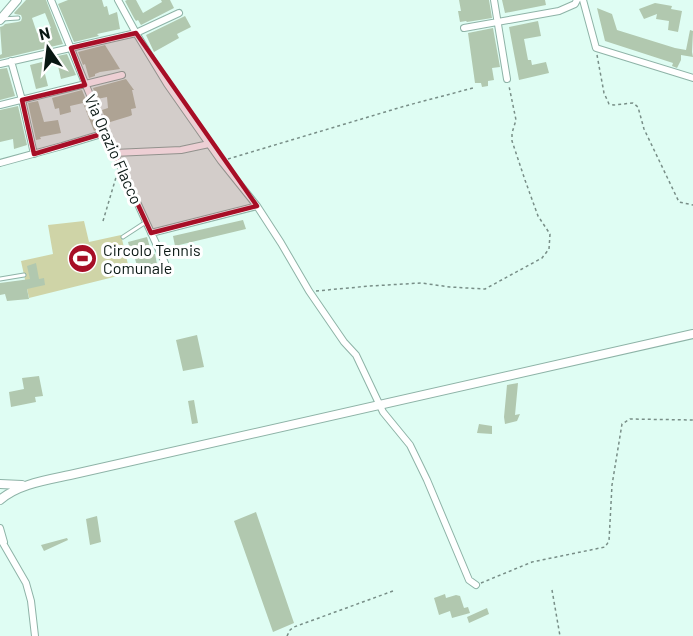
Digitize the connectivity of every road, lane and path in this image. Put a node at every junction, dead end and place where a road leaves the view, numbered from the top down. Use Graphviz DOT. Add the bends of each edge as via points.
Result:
graph roads {
  1 [pos="17,0"];
  2 [pos="61,0"];
  3 [pos="118,0"];
  4 [pos="494,0"];
  5 [pos="577,0"];
  6 [pos="583,0"];
  7 [pos="52,2"];
  8 [pos="179,13"];
  9 [pos="18,18"];
  10 [pos="0,20"];
  11 [pos="498,21"];
  12 [pos="464,28"];
  13 [pos="136,33"];
  14 [pos="70,48"];
  15 [pos="596,48"];
  16 [pos="11,61"];
  17 [pos="0,64"];
  18 [pos="122,75"];
  19 [pos="693,78"];
  20 [pos="507,79"];
  21 [pos="86,85"];
  22 [pos="473,88"];
  23 [pos="22,100"];
  24 [pos="0,105"];
  25 [pos="105,133"];
  26 [pos="209,144"];
  27 [pos="114,153"];
  28 [pos="34,154"];
  29 [pos="221,161"];
  30 [pos="0,163"];
  31 [pos="120,164"];
  32 [pos="693,205"];
  33 [pos="257,206"];
  34 [pos="103,221"];
  35 [pos="146,222"];
  36 [pos="151,233"];
  37 [pos="123,237"];
  38 [pos="165,263"];
  39 [pos="24,275"];
  40 [pos="0,279"];
  41 [pos="309,291"];
  42 [pos="693,334"];
  43 [pos="380,405"];
  44 [pos="693,420"];
  45 [pos="0,484"];
  46 [pos="32,484"];
  47 [pos="0,500"];
  48 [pos="0,528"];
  49 [pos="0,538"];
  50 [pos="6,549"];
  51 [pos="476,585"];
  52 [pos="552,590"];
  53 [pos="393,591"];
  54 [pos="35,636"];
  55 [pos="288,636"];
  56 [pos="560,636"];
  1 -- 10 [label="main road"];
  2 -- 7 [label="street"];
  3 -- 13 [label="street"];
  4 -- 11 [label="street"];
  5 -- 11 [label="street" via="559,11"];
  6 -- 15 [label="street"];
  7 -- 14 [label="street, Via Orazio Flacco"];
  8 -- 13 [label="street"];
  9 -- 10 [label="lane"];
  11 -- 12 [label="street"];
  11 -- 20 [label="street"];
  13 -- 14 [label="street"];
  13 -- 26 [label="street"];
  14 -- 16 [label="street"];
  14 -- 21 [label="street, Via Orazio Flacco"];
  15 -- 19 [label="street"];
  15 -- 32 [label="path" via="609,104 633,103 638,107 644,129 679,201"];
  16 -- 17 [label="street"];
  16 -- 23 [label="street"];
  18 -- 21 [label="street"];
  20 -- 41 [label="path" via="516,120 512,141 538,216 550,234 549,249 542,258 485,289 421,283"];
  21 -- 23 [label="street"];
  21 -- 25 [label="street, Via Orazio Flacco"];
  22 -- 29 [label="path"];
  23 -- 24 [label="street"];
  23 -- 28 [label="street"];
  25 -- 27 [label="street, Via Orazio Flacco"];
  25 -- 28 [label="street"];
  26 -- 27 [label="street" via="181,150"];
  26 -- 29 [label="street"];
  27 -- 31 [label="street, Via Orazio Flacco"];
  28 -- 30 [label="street"];
  29 -- 33 [label="street"];
  31 -- 34 [label="path"];
  31 -- 35 [label="street, Via Orazio Flacco"];
  33 -- 36 [label="street"];
  33 -- 41 [label="street"];
  35 -- 36 [label="street, Via Orazio Flacco"];
  35 -- 37 [label="lane"];
  36 -- 38 [label="street, Via Orazio Flacco"];
  39 -- 40 [label="lane"];
  41 -- 43 [label="street" via="356,355"];
  42 -- 43 [label="main road"];
  43 -- 46 [label="main road"];
  43 -- 51 [label="street" via="410,445 469,580"];
  44 -- 51 [label="path" via="630,419 622,424 612,485 609,541 605,547 532,562"];
  45 -- 46 [label="main road"];
  46 -- 47 [label="main road"];
  48 -- 50 [label="street"];
  49 -- 50 [label="street"];
  50 -- 54 [label="street" via="26,583"];
  52 -- 56 [label="path"];
  53 -- 55 [label="path" via="294,627"];
}
